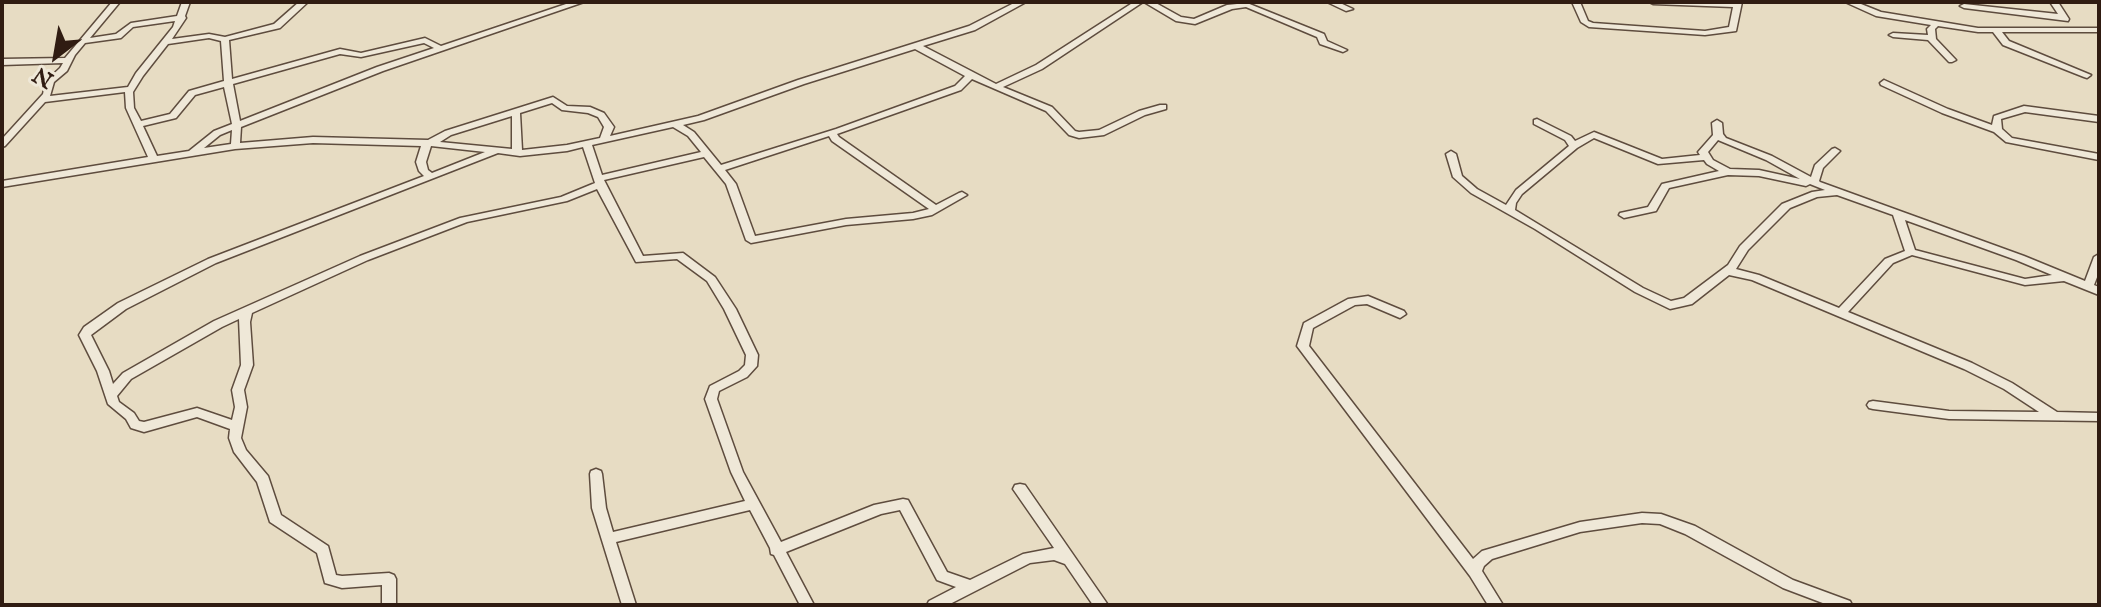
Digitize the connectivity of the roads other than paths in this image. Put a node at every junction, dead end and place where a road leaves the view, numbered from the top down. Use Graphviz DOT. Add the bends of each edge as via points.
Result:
graph roads {
  1 [pos="116,2"];
  2 [pos="186,2"];
  3 [pos="304,2"];
  4 [pos="580,2"];
  5 [pos="1022,2"];
  6 [pos="1139,2"];
  7 [pos="1148,2"];
  8 [pos="1331,2"];
  9 [pos="1576,2"];
  10 [pos="1653,2"];
  11 [pos="1849,2"];
  12 [pos="2054,2"];
  13 [pos="1738,4"];
  14 [pos="1349,9"];
  15 [pos="1963,10"];
  16 [pos="2063,17"];
  17 [pos="182,18"];
  18 [pos="1936,24"];
  19 [pos="2097,30"];
  20 [pos="1985,31"];
  21 [pos="1997,32"];
  22 [pos="1893,35"];
  23 [pos="1931,38"];
  24 [pos="225,39"];
  25 [pos="82,41"];
  26 [pos="165,42"];
  27 [pos="916,46"];
  28 [pos="438,47"];
  29 [pos="1343,50"];
  30 [pos="68,60"];
  31 [pos="1952,60"];
  32 [pos="2,62"];
  33 [pos="2087,75"];
  34 [pos="970,76"];
  35 [pos="1884,83"];
  36 [pos="228,84"];
  37 [pos="997,87"];
  38 [pos="131,89"];
  39 [pos="42,100"];
  40 [pos="1163,107"];
  41 [pos="516,112"];
  42 [pos="2099,119"];
  43 [pos="1537,122"];
  44 [pos="675,124"];
  45 [pos="137,125"];
  46 [pos="237,125"];
  47 [pos="1997,130"];
  48 [pos="835,135"];
  49 [pos="603,141"];
  50 [pos="2,144"];
  51 [pos="428,144"];
  52 [pos="587,144"];
  53 [pos="235,146"];
  54 [pos="1574,146"];
  55 [pos="1835,151"];
  56 [pos="495,152"];
  57 [pos="517,152"];
  58 [pos="190,154"];
  59 [pos="705,154"];
  60 [pos="1451,154"];
  61 [pos="1705,157"];
  62 [pos="2099,157"];
  63 [pos="154,160"];
  64 [pos="720,168"];
  65 [pos="1728,172"];
  66 [pos="432,177"];
  67 [pos="599,182"];
  68 [pos="1815,183"];
  69 [pos="2,184"];
  70 [pos="1837,192"];
  71 [pos="962,195"];
  72 [pos="1511,206"];
  73 [pos="936,209"];
  74 [pos="1898,214"];
  75 [pos="1624,215"];
  76 [pos="1911,252"];
  77 [pos="2099,257"];
  78 [pos="1728,271"];
  79 [pos="2065,277"];
  80 [pos="2094,289"];
  81 [pos="247,310"];
  82 [pos="1842,312"];
  83 [pos="1400,314"];
  84 [pos="127,376"];
  85 [pos="104,379"];
  86 [pos="110,396"];
  87 [pos="1873,405"];
  88 [pos="2053,415"];
  89 [pos="2099,417"];
  90 [pos="237,427"];
  91 [pos="596,474"];
  92 [pos="1020,489"];
  93 [pos="753,504"];
  94 [pos="608,539"];
  95 [pos="776,550"];
  96 [pos="1482,558"];
  97 [pos="1067,559"];
  98 [pos="1465,560"];
  99 [pos="1475,572"];
  100 [pos="969,586"];
  101 [pos="389,605"];
  102 [pos="629,605"];
  103 [pos="807,605"];
  104 [pos="934,605"];
  105 [pos="1101,605"];
  106 [pos="1496,605"];
  107 [pos="1845,605"];
  1 -- 25 [label="street"];
  2 -- 17 [label="street"];
  3 -- 24 [label="street" via="277,26"];
  4 -- 28 [label="street"];
  5 -- 27 [label="street" via="972,28"];
  6 -- 37 [label="street" via="1044,64"];
  7 -- 29 [label="street" via="1195,22 1247,5"];
  8 -- 14 [label="street"];
  9 -- 13 [label="street" via="1585,22 1592,25 1705,33 1733,29"];
  10 -- 13 [label="street"];
  11 -- 18 [label="street" via="1868,11"];
  12 -- 16 [label="street"];
  15 -- 16 [label="street"];
  15 -- 20 [label="street"];
  16 -- 19 [label="street"];
  17 -- 25 [label="street" via="131,25 116,37"];
  17 -- 26 [label="street"];
  18 -- 20 [label="street"];
  18 -- 23 [label="street"];
  19 -- 21 [label="street"];
  20 -- 21 [label="street"];
  21 -- 33 [label="street" via="2006,43"];
  22 -- 23 [label="street"];
  23 -- 31 [label="street"];
  24 -- 26 [label="street"];
  24 -- 36 [label="street"];
  25 -- 30 [label="street"];
  26 -- 38 [label="street"];
  27 -- 34 [label="street"];
  27 -- 44 [label="street"];
  28 -- 36 [label="street" via="425,40 361,55 340,51"];
  28 -- 46 [label="street"];
  30 -- 32 [label="street"];
  30 -- 39 [label="street"];
  34 -- 37 [label="street"];
  34 -- 48 [label="street" via="958,88"];
  35 -- 47 [label="street"];
  36 -- 45 [label="street" via="192,93 173,116"];
  36 -- 46 [label="street"];
  37 -- 40 [label="street" via="1049,109 1079,135 1101,133"];
  38 -- 39 [label="street"];
  38 -- 45 [label="street" via="129,102"];
  39 -- 50 [label="street"];
  41 -- 49 [label="street" via="553,100 565,108 590,110 609,124"];
  41 -- 51 [label="street"];
  41 -- 57 [label="street"];
  42 -- 47 [label="street" via="2024,109 1996,119"];
  43 -- 54 [label="street"];
  44 -- 49 [label="street"];
  44 -- 59 [label="street" via="691,134"];
  45 -- 63 [label="street"];
  46 -- 53 [label="street"];
  46 -- 58 [label="street" via="205,140"];
  47 -- 62 [label="street" via="2022,144"];
  48 -- 64 [label="street"];
  48 -- 73 [label="street"];
  49 -- 52 [label="street"];
  51 -- 53 [label="street" via="333,140"];
  51 -- 56 [label="street"];
  51 -- 66 [label="street" via="421,162"];
  52 -- 57 [label="street"];
  52 -- 67 [label="street"];
  53 -- 58 [label="street"];
  54 -- 61 [label="street" via="1594,135 1661,162"];
  54 -- 72 [label="street"];
  55 -- 68 [label="street" via="1818,167"];
  56 -- 57 [label="street"];
  56 -- 66 [label="street"];
  58 -- 63 [label="street"];
  59 -- 64 [label="street"];
  59 -- 67 [label="street"];
  60 -- 72 [label="street" via="1458,177 1490,201"];
  61 -- 65 [label="street"];
  61 -- 68 [label="street" via="1704,149 1717,129"];
  63 -- 69 [label="street"];
  64 -- 73 [label="street" via="736,194 748,237 755,240"];
  65 -- 68 [label="street"];
  65 -- 75 [label="street" via="1665,186 1652,209"];
  66 -- 85 [label="street" via="212,261 101,319 85,335"];
  67 -- 81 [label="street" via="564,199 454,224"];
  67 -- 93 [label="street" via="640,260 679,255 711,279 730,309 752,355 751,366 719,385 711,399"];
  68 -- 70 [label="street"];
  70 -- 74 [label="street"];
  70 -- 78 [label="street" via="1786,206"];
  71 -- 73 [label="street"];
  72 -- 78 [label="street" via="1670,305 1688,301"];
  74 -- 76 [label="street"];
  74 -- 79 [label="street"];
  76 -- 79 [label="street" via="2025,282"];
  76 -- 82 [label="street" via="1889,261"];
  77 -- 80 [label="street"];
  78 -- 82 [label="street"];
  79 -- 80 [label="street"];
  81 -- 84 [label="street"];
  81 -- 90 [label="street" via="247,365 238,390"];
  82 -- 88 [label="street" via="1992,377"];
  83 -- 98 [label="street" via="1368,300 1352,302 1307,327 1303,346"];
  84 -- 85 [label="street"];
  84 -- 86 [label="street"];
  85 -- 86 [label="street"];
  86 -- 90 [label="street" via="138,427 197,412"];
  87 -- 88 [label="street" via="1949,415"];
  88 -- 89 [label="street"];
  90 -- 101 [label="street" via="240,452 263,480 275,518 323,550 330,579 389,579"];
  91 -- 94 [label="street"];
  92 -- 97 [label="street"];
  93 -- 94 [label="street"];
  93 -- 95 [label="street"];
  94 -- 102 [label="street"];
  95 -- 100 [label="street" via="903,504 942,576"];
  95 -- 103 [label="street"];
  96 -- 98 [label="street"];
  96 -- 99 [label="street"];
  96 -- 107 [label="street" via="1580,527 1661,519 1788,584"];
  97 -- 100 [label="street" via="1054,554 1028,558"];
  97 -- 105 [label="street"];
  98 -- 99 [label="street"];
  99 -- 106 [label="street"];
  100 -- 104 [label="street"];
}
